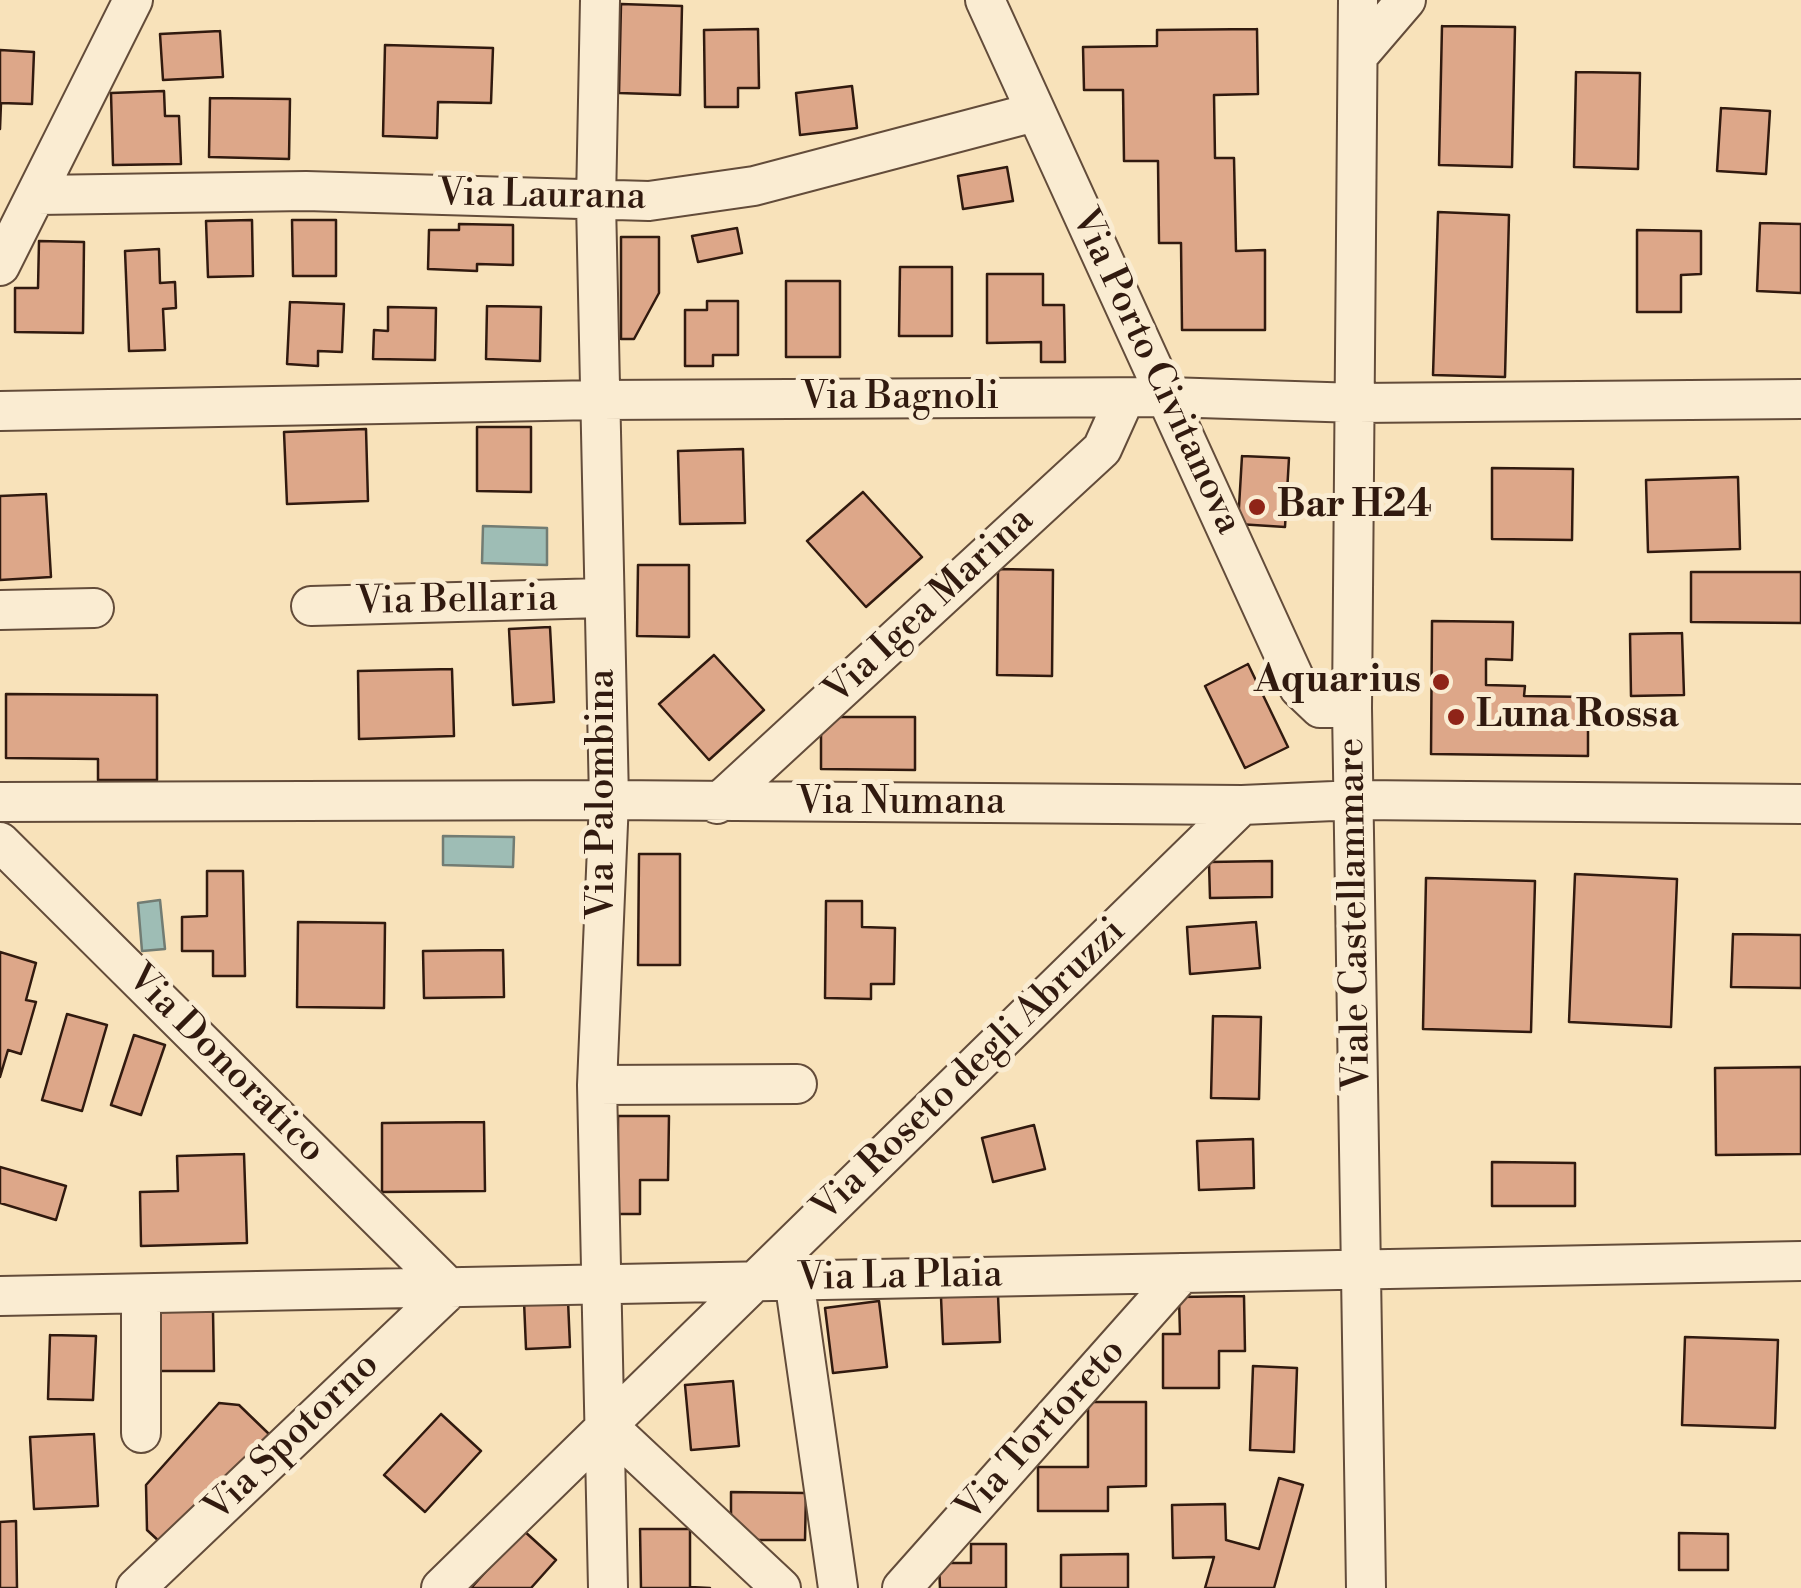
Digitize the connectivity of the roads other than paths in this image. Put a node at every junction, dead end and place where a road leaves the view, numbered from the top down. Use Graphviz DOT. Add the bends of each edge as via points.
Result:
graph roads {
  1 [pos="133,0"];
  2 [pos="600,0"];
  3 [pos="985,0"];
  4 [pos="1358,0"];
  5 [pos="1406,0"];
  6 [pos="1358,56"];
  7 [pos="1035,112"];
  8 [pos="38,196"];
  9 [pos="596,202"];
  10 [pos="0,266"];
  11 [pos="1167,397"];
  12 [pos="1125,398"];
  13 [pos="600,400"];
  14 [pos="1801,400"];
  15 [pos="1358,403"];
  16 [pos="0,411"];
  17 [pos="603,598"];
  18 [pos="311,606"];
  19 [pos="94,608"];
  20 [pos="0,610"];
  21 [pos="1352,708"];
  22 [pos="609,800"];
  23 [pos="1357,800"];
  24 [pos="0,802"];
  25 [pos="717,804"];
  26 [pos="1801,804"];
  27 [pos="1242,805"];
  28 [pos="0,842"];
  29 [pos="797,1084"];
  30 [pos="597,1085"];
  31 [pos="1801,1260"];
  32 [pos="1360,1269"];
  33 [pos="1182,1274"];
  34 [pos="775,1279"];
  35 [pos="598,1283"];
  36 [pos="450,1289"];
  37 [pos="141,1294"];
  38 [pos="0,1296"];
  39 [pos="608,1426"];
  40 [pos="141,1433"];
  41 [pos="136,1588"];
  42 [pos="441,1588"];
  43 [pos="608,1588"];
  44 [pos="782,1588"];
  45 [pos="838,1588"];
  46 [pos="902,1588"];
  47 [pos="1366,1588"];
  1 -- 8 [label="street"];
  2 -- 9 [label="street, Via Palombina"];
  3 -- 7 [label="street, Via Porto Civitanova"];
  4 -- 6 [label="street, Viale Castellammare"];
  5 -- 6 [label="street"];
  6 -- 15 [label="street, Viale Castellammare"];
  7 -- 9 [label="street, Via Laurana" via="726,192"];
  7 -- 11 [label="street, Via Porto Civitanova"];
  8 -- 9 [label="street, Via Laurana" via="306,192"];
  8 -- 10 [label="street"];
  9 -- 13 [label="street, Via Palombina"];
  11 -- 12 [label="street, Via Bagnoli"];
  11 -- 15 [label="street, Via Bagnoli"];
  11 -- 21 [label="street, Via Porto Civitanova" via="1302,693 1324,710"];
  12 -- 13 [label="street, Via Bagnoli"];
  12 -- 25 [label="street, Via Igea Marina" via="1102,449"];
  13 -- 16 [label="street, Via Bagnoli"];
  13 -- 17 [label="street, Via Palombina"];
  14 -- 15 [label="street, Via Bagnoli"];
  15 -- 21 [label="street, Viale Castellammare"];
  17 -- 18 [label="street, Via Bellaria"];
  17 -- 22 [label="street, Via Palombina"];
  19 -- 20 [label="street"];
  21 -- 23 [label="street, Viale Castellammare"];
  22 -- 24 [label="street, Via Numana"];
  22 -- 25 [label="street, Via Numana"];
  22 -- 30 [label="street, Via Palombina"];
  23 -- 26 [label="street, Via Numana"];
  23 -- 27 [label="street, Via Numana"];
  23 -- 32 [label="street, Viale Castellammare"];
  25 -- 27 [label="street, Via Numana"];
  27 -- 34 [label="street, Via Roseto degli Abruzzi"];
  28 -- 36 [label="street, Via Donoratico"];
  29 -- 30 [label="street"];
  30 -- 35 [label="street, Via Palombina"];
  31 -- 32 [label="street, Via La Plaia"];
  32 -- 33 [label="street, Via La Plaia"];
  32 -- 47 [label="street, Viale Castellammare"];
  33 -- 34 [label="street, Via La Plaia"];
  33 -- 46 [label="street, Via Tortoreto"];
  34 -- 35 [label="street, Via La Plaia"];
  34 -- 39 [label="street, Via Roseto degli Abruzzi"];
  34 -- 45 [label="street"];
  35 -- 36 [label="street, Via La Plaia"];
  35 -- 39 [label="street, Via Palombina"];
  36 -- 37 [label="street, Via La Plaia"];
  36 -- 41 [label="street, Via Spotorno"];
  37 -- 38 [label="street, Via La Plaia"];
  37 -- 40 [label="street"];
  39 -- 42 [label="street, Via Roseto degli Abruzzi"];
  39 -- 43 [label="street, Via Palombina"];
  39 -- 44 [label="street"];
}
